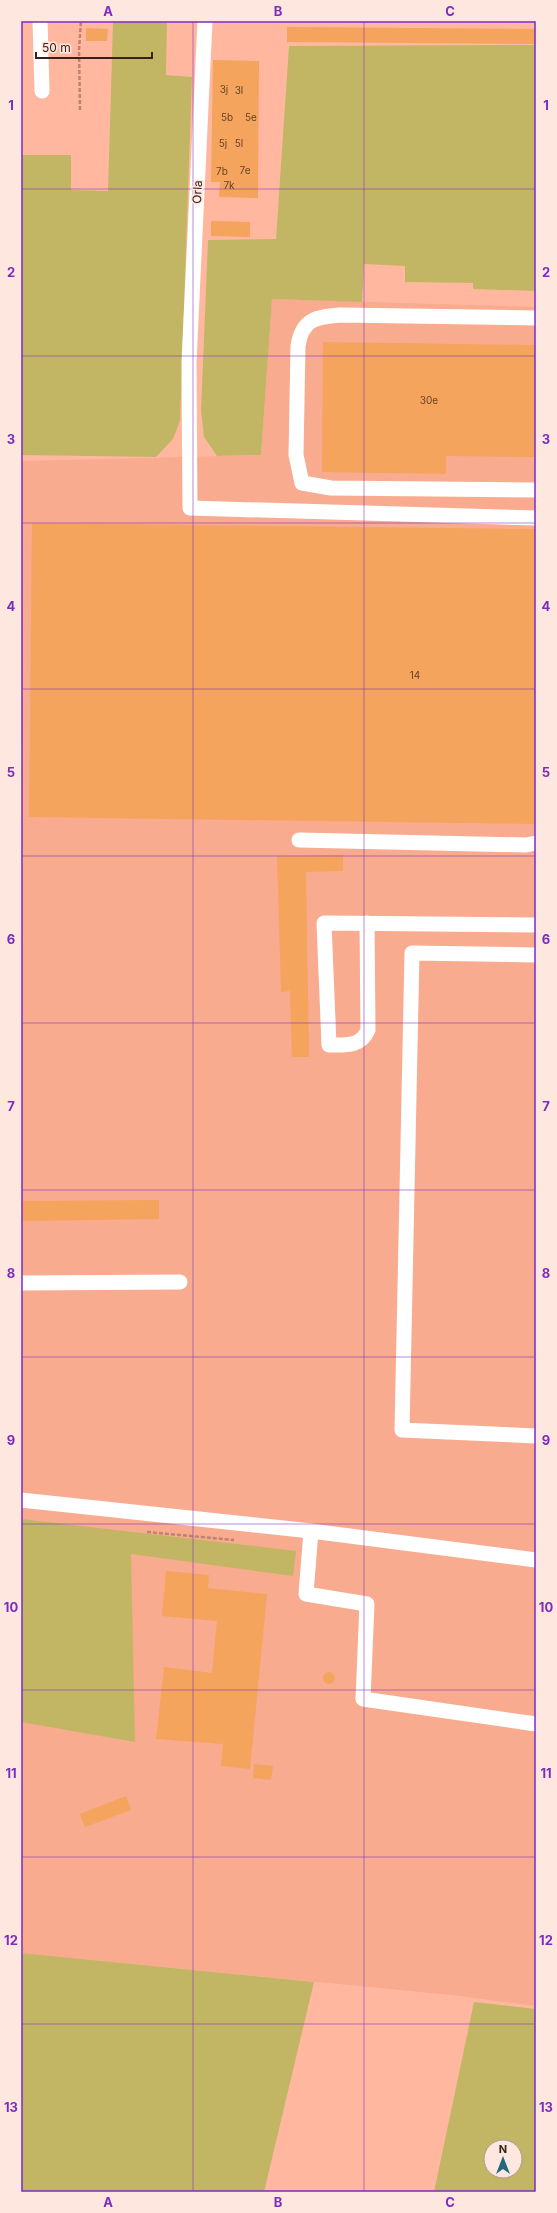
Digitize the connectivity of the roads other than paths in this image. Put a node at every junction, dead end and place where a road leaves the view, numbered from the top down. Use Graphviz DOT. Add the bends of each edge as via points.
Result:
graph roads {
  1 [pos="40,21"];
  2 [pos="205,21"];
  3 [pos="42,91"];
  4 [pos="536,318"];
  5 [pos="536,490"];
  6 [pos="536,518"];
  7 [pos="299,840"];
  8 [pos="536,843"];
  9 [pos="367,923"];
  10 [pos="536,924"];
  11 [pos="536,955"];
  12 [pos="180,1282"];
  13 [pos="21,1283"];
  14 [pos="536,1436"];
  15 [pos="21,1500"];
  16 [pos="311,1531"];
  17 [pos="536,1560"];
  18 [pos="536,1724"];
  1 -- 3 [label="lane"];
  2 -- 6 [label="lane, Orla" via="190,362 190,508"];
  4 -- 5 [label="lane" via="340,315 319,317 310,321 303,328 298,346 296,455 302,483 331,488"];
  7 -- 8 [label="lane" via="526,845"];
  9 -- 9 [label="lane" via="324,922 329,1045 356,1043 365,1037 368,1030"];
  9 -- 10 [label="lane"];
  11 -- 14 [label="lane" via="412,953 402,1430"];
  12 -- 13 [label="lane"];
  15 -- 16 [label="lane"];
  16 -- 17 [label="lane"];
  16 -- 18 [label="lane" via="306,1594 367,1604 363,1699"];
}
